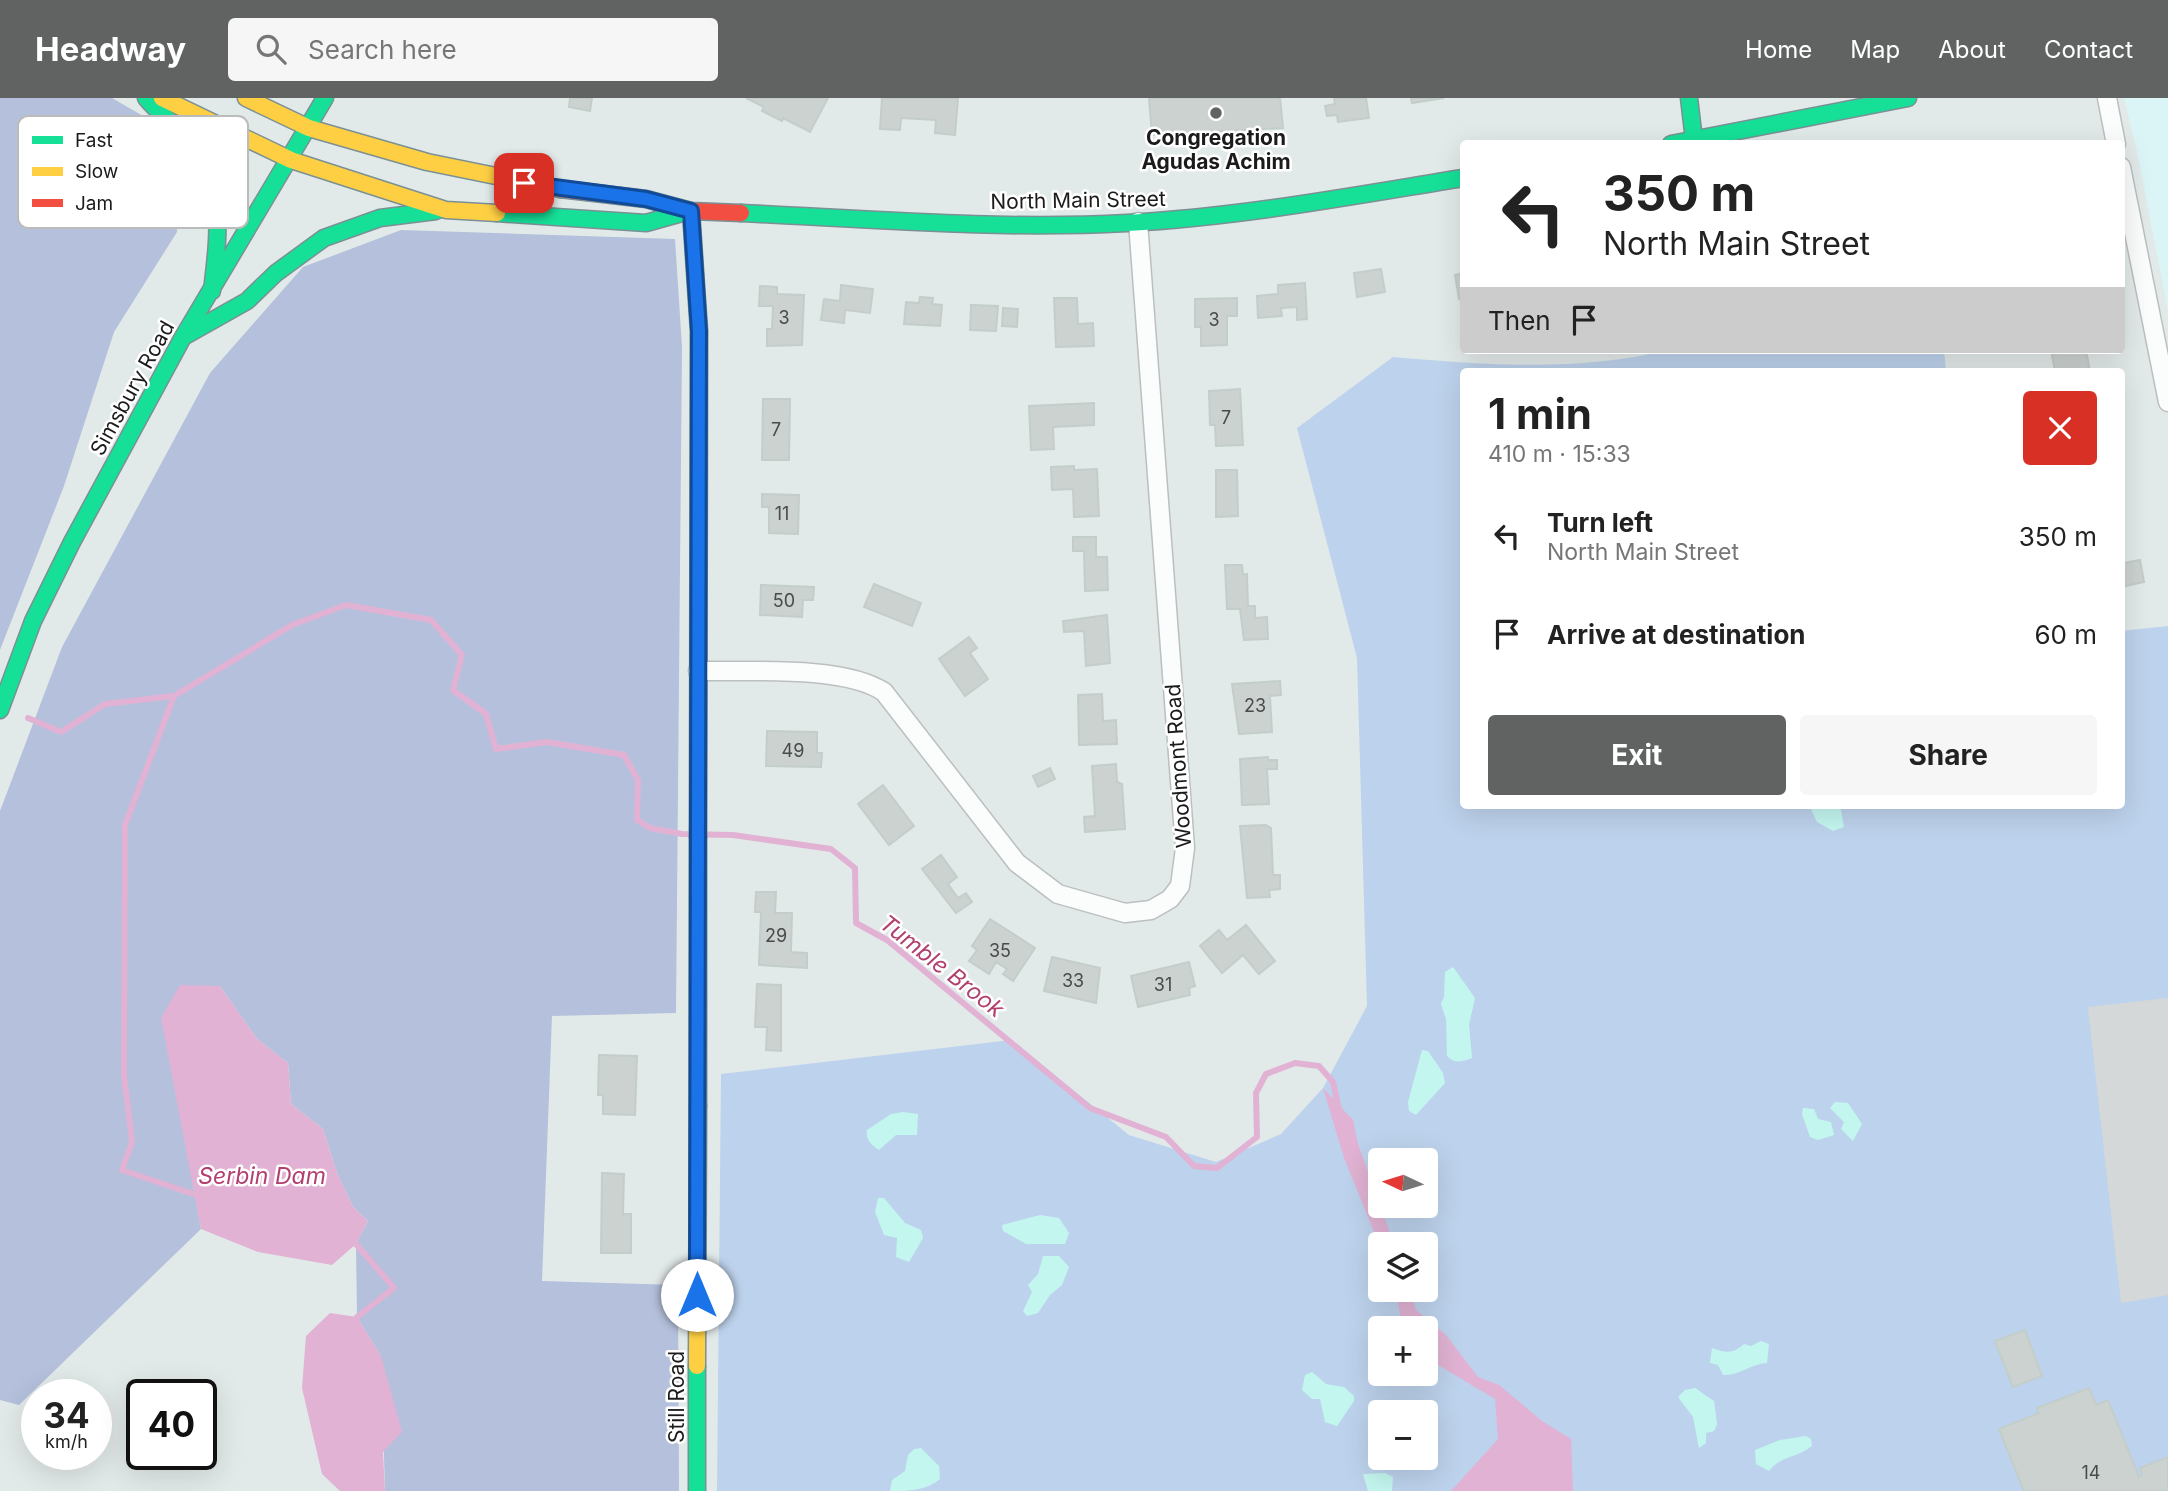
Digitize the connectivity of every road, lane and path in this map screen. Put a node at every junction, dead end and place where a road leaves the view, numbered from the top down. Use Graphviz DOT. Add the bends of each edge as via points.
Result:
graph roads {
  1 [pos="146,98"];
  2 [pos="162,98"];
  3 [pos="246,98"];
  4 [pos="326,98"];
  5 [pos="1689,98"];
  6 [pos="1908,98"];
  7 [pos="2107,98"];
  8 [pos="161,116"];
  9 [pos="199,116"];
  10 [pos="309,128"];
  11 [pos="248,139"];
  12 [pos="1694,140"];
  13 [pos="2115,140"];
  14 [pos="291,160"];
  15 [pos="1460,178"];
  16 [pos="2125,187"];
  17 [pos="446,210"];
  18 [pos="691,211"];
  19 [pos="1138,222"];
  20 [pos="219,228"];
  21 [pos="212,291"];
  22 [pos="183,337"];
  23 [pos="2168,402"];
  24 [pos="698,671"];
  25 [pos="0,710"];
  26 [pos="697,1491"];
  1 -- 8 [label="main road"];
  2 -- 9 [label="main road, North Main Street"];
  3 -- 10 [label="main road, North Main Street"];
  4 -- 10 [label="main road, Simsbury Road"];
  5 -- 12 [label="main road"];
  6 -- 12 [label="main road"];
  7 -- 13 [label="street"];
  10 -- 14 [label="main road, Simsbury Road"];
  10 -- 18 [label="main road, North Main Street" via="440,165 548,188 646,199"];
  11 -- 14 [label="main road, North Main Street"];
  14 -- 17 [label="main road, North Main Street"];
  14 -- 21 [label="main road, Simsbury Road"];
  15 -- 19 [label="main road, North Main Street" via="1298,205"];
  16 -- 23 [label="street"];
  17 -- 18 [label="main road, North Main Street" via="646,223"];
  17 -- 22 [label="main road" via="380,218 324,239 276,272 247,301"];
  18 -- 19 [label="main road, North Main Street" via="1004,224"];
  18 -- 24 [label="main road, Still Road" via="699,331"];
  19 -- 24 [label="street, Woodmont Road" via="1185,848 1180,886 1170,899 1151,910 1125,913 1058,894 1017,863 884,692 871,683 834,675"];
  20 -- 21 [label="main road"];
  21 -- 22 [label="main road, Simsbury Road"];
  22 -- 25 [label="main road, Simsbury Road" via="33,621"];
  24 -- 26 [label="main road, Still Road"];
}
